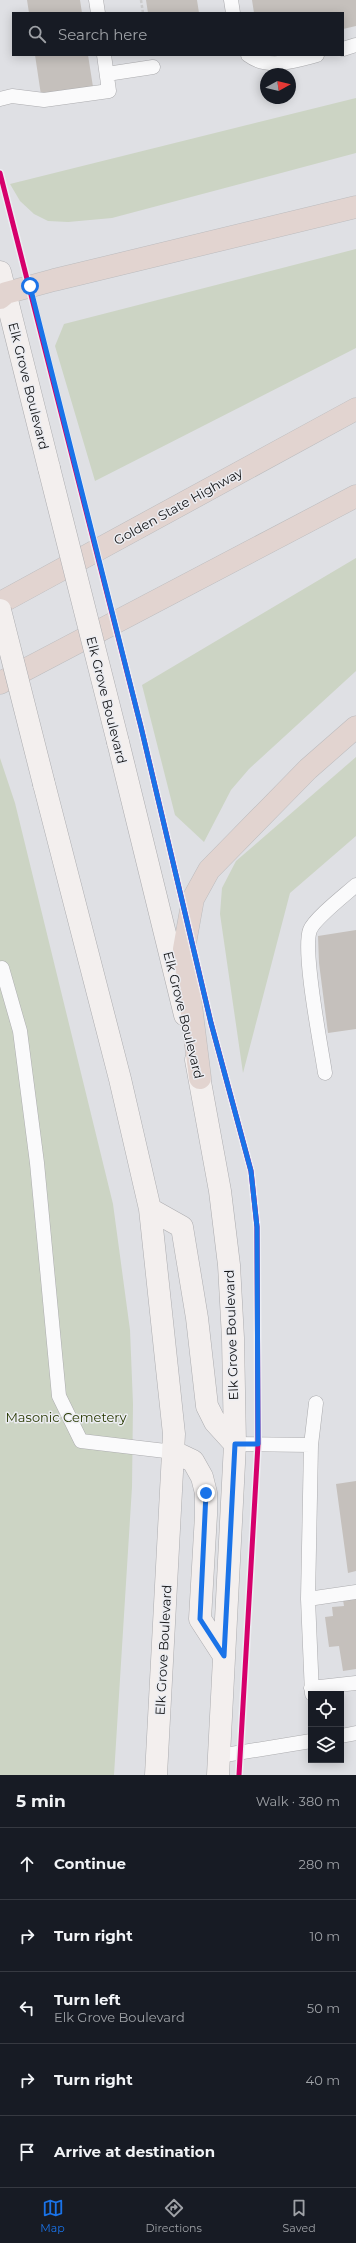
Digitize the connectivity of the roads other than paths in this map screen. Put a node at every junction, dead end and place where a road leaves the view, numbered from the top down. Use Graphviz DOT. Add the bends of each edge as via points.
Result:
graph roads {
  1 [pos="96,0"];
  2 [pos="232,0"];
  3 [pos="98,12"];
  4 [pos="233,12"];
  5 [pos="356,45"];
  6 [pos="344,49"];
  7 [pos="104,56"];
  8 [pos="249,56"];
  9 [pos="312,56"];
  10 [pos="153,67"];
  11 [pos="107,74"];
  12 [pos="6,97"];
  13 [pos="356,207"];
  14 [pos="0,272"];
  15 [pos="3,295"];
  16 [pos="356,409"];
  17 [pos="356,496"];
  18 [pos="0,603"];
  19 [pos="0,610"];
  20 [pos="0,683"];
  21 [pos="356,727"];
  22 [pos="356,885"];
  23 [pos="2,968"];
  24 [pos="325,1073"];
  25 [pos="200,1078"];
  26 [pos="150,1209"];
  27 [pos="316,1403"];
  28 [pos="235,1444"];
  29 [pos="311,1445"];
  30 [pos="174,1452"];
  31 [pos="356,1592"];
  32 [pos="308,1599"];
  33 [pos="224,1656"];
  34 [pos="356,1683"];
  35 [pos="311,1691"];
  36 [pos="356,1733"];
  37 [pos="344,1735"];
  38 [pos="308,1742"];
  39 [pos="218,1766"];
  40 [pos="156,1775"];
  1 -- 3 [label="lane"];
  2 -- 4 [label="lane"];
  5 -- 6 [label="lane"];
  7 -- 11 [label="lane"];
  8 -- 9 [label="lane" via="257,62 280,64"];
  10 -- 11 [label="lane"];
  11 -- 12 [label="lane" via="109,91 44,100"];
  13 -- 15 [label="highway" via="54,280"];
  14 -- 15 [label="main road, Elk Grove Boulevard"];
  15 -- 25 [label="main road, Elk Grove Boulevard, bridge" via="118,742"];
  16 -- 18 [label="highway, Golden State Highway"];
  17 -- 20 [label="highway"];
  19 -- 26 [label="main road, Elk Grove Boulevard, bridge" via="120,1079"];
  21 -- 25 [label="highway" via="308,769 209,870 193,899 184,949"];
  22 -- 24 [label="lane" via="310,929 308,941"];
  23 -- 30 [label="lane" via="20,1031 37,1163 60,1396 81,1441"];
  25 -- 28 [label="main road, Elk Grove Boulevard" via="220,1191 229,1264"];
  26 -- 28 [label="main road" via="182,1227 197,1318 207,1406 215,1422"];
  26 -- 30 [label="main road, Elk Grove Boulevard"];
  27 -- 29 [label="lane"];
  28 -- 29 [label="lane"];
  28 -- 33 [label="main road, Elk Grove Boulevard"];
  29 -- 32 [label="lane"];
  30 -- 33 [label="main road" via="193,1462 202,1477 206,1493 200,1619"];
  30 -- 40 [label="main road, Elk Grove Boulevard"];
  31 -- 32 [label="lane"];
  32 -- 35 [label="lane"];
  33 -- 39 [label="main road, Elk Grove Boulevard"];
  34 -- 35 [label="lane"];
  36 -- 37 [label="lane"];
  38 -- 39 [label="lane"];
}
